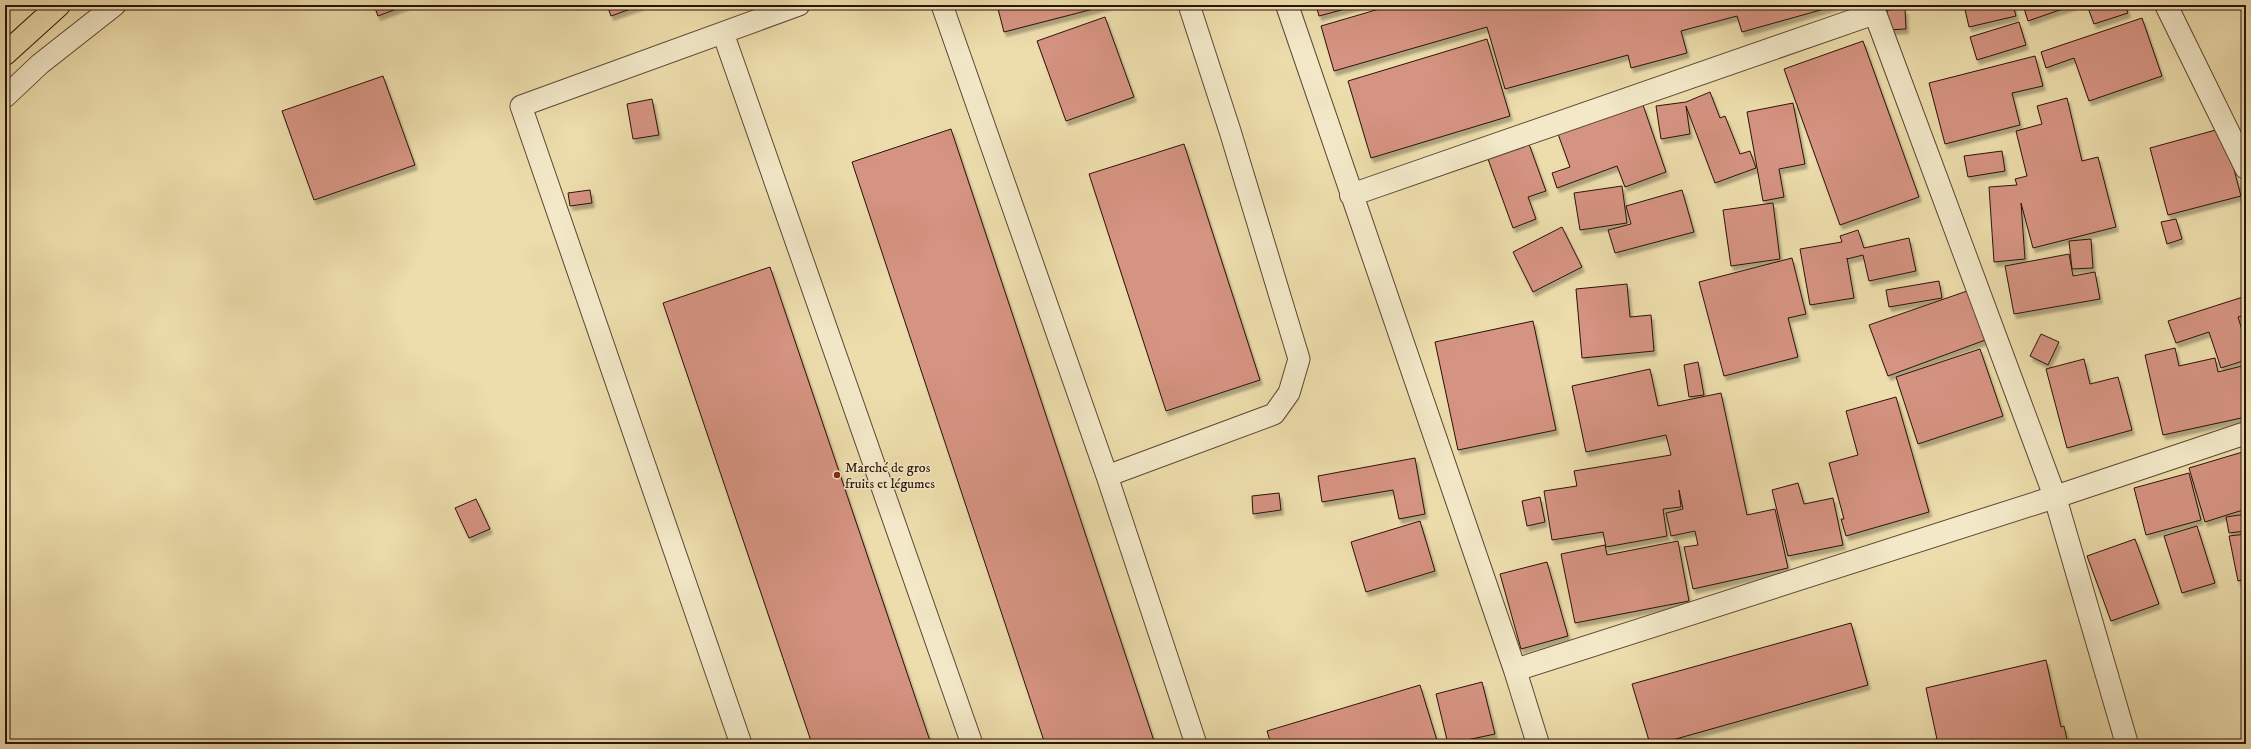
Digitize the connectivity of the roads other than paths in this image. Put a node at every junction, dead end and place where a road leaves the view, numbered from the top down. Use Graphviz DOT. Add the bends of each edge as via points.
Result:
graph roads {
  1 [pos="59,5"];
  2 [pos="115,5"];
  3 [pos="799,5"];
  4 [pos="942,5"];
  5 [pos="1189,5"];
  6 [pos="1287,5"];
  7 [pos="2166,5"];
  8 [pos="1873,9"];
  9 [pos="723,33"];
  10 [pos="5,54"];
  11 [pos="5,97"];
  12 [pos="2246,168"];
  13 [pos="1351,195"];
  14 [pos="2246,433"];
  15 [pos="1107,476"];
  16 [pos="2055,497"];
  17 [pos="1515,670"];
  18 [pos="741,744"];
  19 [pos="972,744"];
  20 [pos="1196,744"];
  21 [pos="1538,744"];
  22 [pos="2127,744"];
  1 -- 10 [label="main road"];
  2 -- 11 [label="lane" via="40,64"];
  3 -- 9 [label="lane"];
  4 -- 15 [label="lane"];
  5 -- 15 [label="lane" via="1299,359 1289,393 1274,414"];
  6 -- 13 [label="street"];
  7 -- 12 [label="street"];
  8 -- 13 [label="street"];
  8 -- 16 [label="street"];
  9 -- 18 [label="lane" via="521,106"];
  9 -- 19 [label="lane"];
  13 -- 17 [label="street"];
  14 -- 16 [label="street"];
  15 -- 20 [label="lane"];
  16 -- 17 [label="street"];
  16 -- 22 [label="street"];
  17 -- 21 [label="street"];
}
